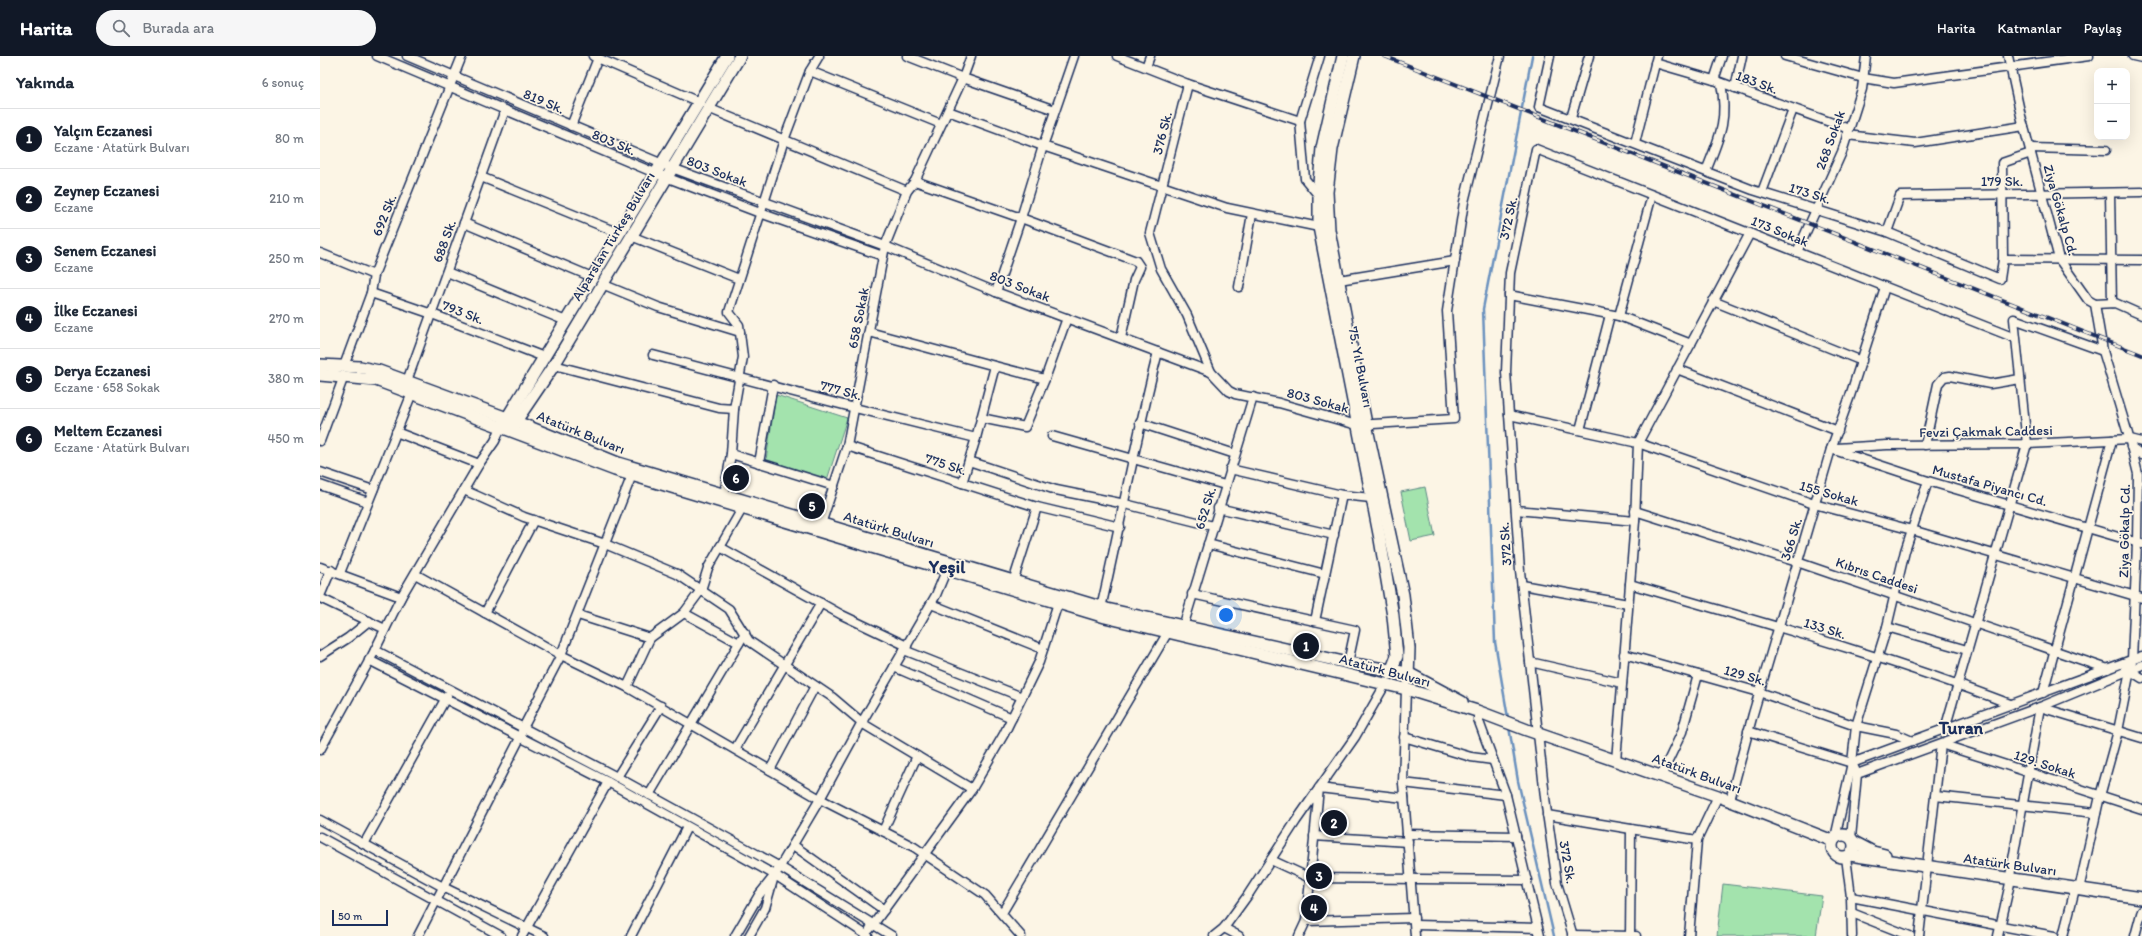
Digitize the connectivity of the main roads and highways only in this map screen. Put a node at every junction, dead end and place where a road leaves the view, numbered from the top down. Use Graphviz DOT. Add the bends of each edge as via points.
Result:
graph roads {
  1 [pos="727,56"];
  2 [pos="740,56"];
  3 [pos="1343,56"];
  4 [pos="1354,56"];
  5 [pos="704,105"];
  6 [pos="320,366"];
  7 [pos="344,371"];
  8 [pos="320,375"];
  9 [pos="509,424"];
  10 [pos="1362,424"];
  11 [pos="617,467"];
  12 [pos="660,480"];
  13 [pos="1392,669"];
  14 [pos="1408,673"];
  15 [pos="1386,683"];
  16 [pos="1406,689"];
  17 [pos="1480,712"];
  18 [pos="1834,840"];
  19 [pos="1852,840"];
  20 [pos="1848,856"];
  21 [pos="1927,866"];
  22 [pos="2077,887"];
  23 [pos="2142,894"];
  24 [pos="2142,898"];
  1 -- 5 [label="main road, Alparslan Türkeş Bulvarı"];
  2 -- 5 [label="main road, Alparslan Türkeş Bulvarı"];
  3 -- 10 [label="main road, 75. Yıl Bulvarı" via="1322,148 1319,226"];
  4 -- 10 [label="main road, 75. Yıl Bulvarı" via="1332,150 1327,192 1330,230"];
  5 -- 9 [label="main road, Alparslan Türkeş Bulvarı" via="655,173 544,357"];
  5 -- 9 [label="main road, Alparslan Türkeş Bulvarı" via="669,172 554,365"];
  6 -- 7 [label="main road, Atatürk Bulvarı"];
  7 -- 8 [label="main road, Atatürk Bulvarı"];
  7 -- 9 [label="main road, Atatürk Bulvarı"];
  7 -- 9 [label="main road, Atatürk Bulvarı" via="378,370"];
  9 -- 11 [label="main road, Atatürk Bulvarı"];
  10 -- 13 [label="main road, 75. Yıl Bulvarı" via="1371,498 1393,616 1397,656"];
  10 -- 14 [label="main road, 75. Yıl Bulvarı" via="1403,595 1409,648"];
  11 -- 12 [label="main road, Atatürk Bulvarı"];
  11 -- 12 [label="main road, Atatürk Bulvarı" via="632,475"];
  12 -- 13 [label="main road, Atatürk Bulvarı" via="724,495 1101,608 1348,663"];
  12 -- 15 [label="main road, Atatürk Bulvarı" via="742,509 1058,603 1168,632"];
  13 -- 14 [label="main road, Atatürk Bulvarı"];
  13 -- 15 [label="main road, 75. Yıl Bulvarı"];
  14 -- 16 [label="main road, 75. Yıl Bulvarı"];
  14 -- 17 [label="main road, Atatürk Bulvarı"];
  15 -- 16 [label="main road, Atatürk Bulvarı"];
  16 -- 17 [label="main road, Atatürk Bulvarı"];
  17 -- 18 [label="main road, Atatürk Bulvarı" via="1730,800"];
  18 -- 19 [label="main road" via="1844,835"];
  18 -- 20 [label="main road" via="1832,849 1835,854"];
  19 -- 20 [label="main road" via="1854,849"];
  19 -- 21 [label="main road, Atatürk Bulvarı" via="1874,852"];
  20 -- 21 [label="main road, Atatürk Bulvarı"];
  21 -- 22 [label="main road, Atatürk Bulvarı"];
  22 -- 23 [label="main road, Atatürk Bulvarı"];
  22 -- 24 [label="main road, Atatürk Bulvarı"];
}
